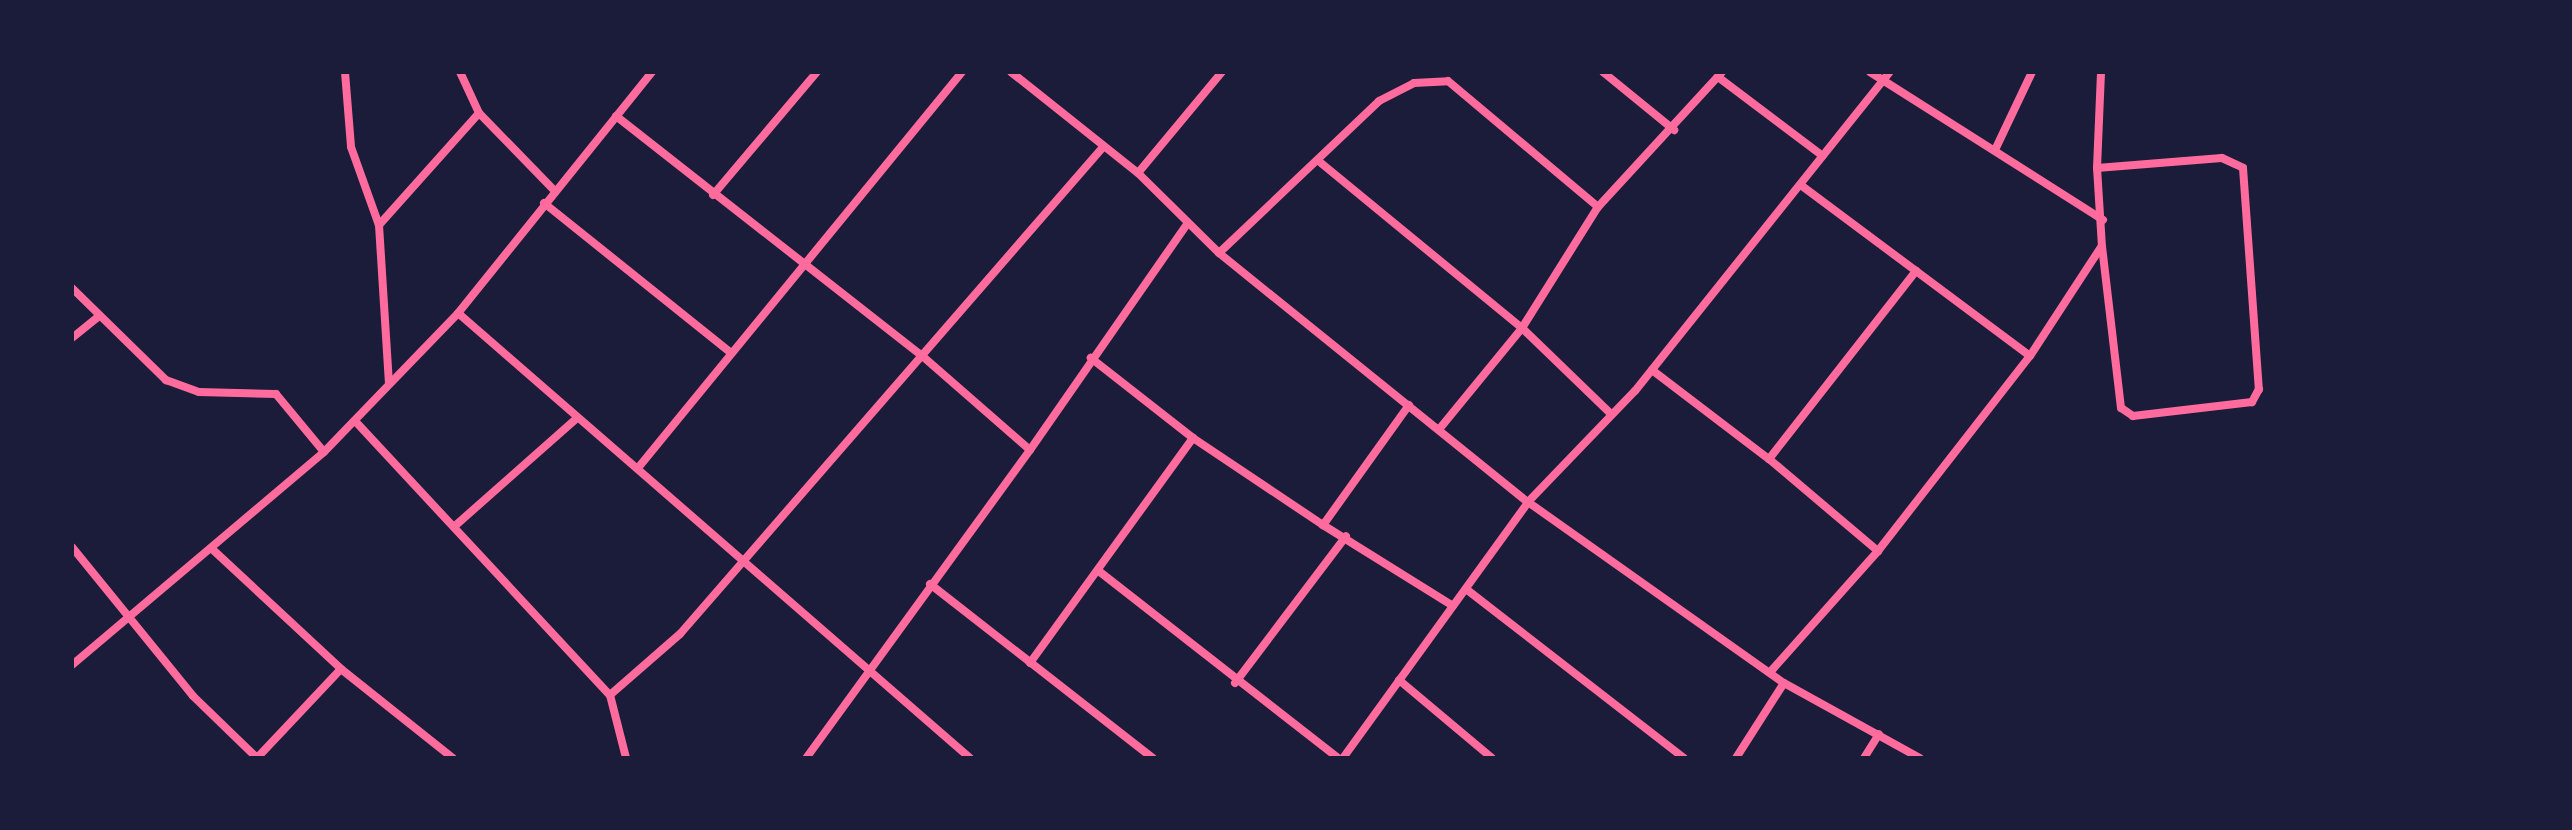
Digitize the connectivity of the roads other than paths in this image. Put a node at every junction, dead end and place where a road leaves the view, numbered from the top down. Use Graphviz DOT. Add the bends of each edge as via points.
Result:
graph roads {
  1 [pos="345,72"];
  2 [pos="460,72"];
  3 [pos="652,72"];
  4 [pos="817,72"];
  5 [pos="962,72"];
  6 [pos="1011,72"];
  7 [pos="1222,72"];
  8 [pos="1603,72"];
  9 [pos="1870,72"];
  10 [pos="1890,72"];
  11 [pos="2032,72"];
  12 [pos="2101,72"];
  13 [pos="1720,75"];
  14 [pos="1450,76"];
  15 [pos="1885,82"];
  16 [pos="479,113"];
  17 [pos="616,116"];
  18 [pos="1674,130"];
  19 [pos="1103,147"];
  20 [pos="1995,150"];
  21 [pos="1823,156"];
  22 [pos="1321,163"];
  23 [pos="2097,168"];
  24 [pos="1138,173"];
  25 [pos="1802,186"];
  26 [pos="553,189"];
  27 [pos="713,195"];
  28 [pos="544,203"];
  29 [pos="1598,207"];
  30 [pos="2103,220"];
  31 [pos="1187,224"];
  32 [pos="379,225"];
  33 [pos="2102,247"];
  34 [pos="1219,253"];
  35 [pos="801,266"];
  36 [pos="1916,271"];
  37 [pos="72,288"];
  38 [pos="76,299"];
  39 [pos="458,313"];
  40 [pos="97,318"];
  41 [pos="1522,328"];
  42 [pos="72,338"];
  43 [pos="731,353"];
  44 [pos="920,354"];
  45 [pos="2030,356"];
  46 [pos="1091,358"];
  47 [pos="1652,370"];
  48 [pos="389,383"];
  49 [pos="1409,405"];
  50 [pos="1611,414"];
  51 [pos="577,418"];
  52 [pos="356,422"];
  53 [pos="1441,427"];
  54 [pos="1193,438"];
  55 [pos="1030,450"];
  56 [pos="324,452"];
  57 [pos="1769,459"];
  58 [pos="638,468"];
  59 [pos="1528,502"];
  60 [pos="456,525"];
  61 [pos="1323,525"];
  62 [pos="1346,536"];
  63 [pos="72,547"];
  64 [pos="211,548"];
  65 [pos="1878,551"];
  66 [pos="739,559"];
  67 [pos="1100,572"];
  68 [pos="930,584"];
  69 [pos="1466,589"];
  70 [pos="1453,606"];
  71 [pos="125,619"];
  72 [pos="1030,663"];
  73 [pos="72,665"];
  74 [pos="341,669"];
  75 [pos="868,670"];
  76 [pos="1772,670"];
  77 [pos="1399,680"];
  78 [pos="1235,683"];
  79 [pos="1784,683"];
  80 [pos="610,695"];
  81 [pos="1879,734"];
  82 [pos="624,756"];
  83 [pos="964,757"];
  84 [pos="453,758"];
  85 [pos="806,758"];
  86 [pos="1153,758"];
  87 [pos="1341,758"];
  88 [pos="1492,758"];
  89 [pos="1684,758"];
  90 [pos="1736,758"];
  91 [pos="1864,758"];
  92 [pos="1920,758"];
  1 -- 32 [label="street" via="351,147"];
  2 -- 16 [label="street"];
  3 -- 17 [label="street"];
  4 -- 27 [label="street"];
  5 -- 35 [label="street"];
  6 -- 19 [label="street"];
  7 -- 24 [label="street"];
  8 -- 18 [label="street"];
  9 -- 15 [label="street"];
  10 -- 15 [label="street"];
  11 -- 20 [label="street"];
  12 -- 23 [label="street"];
  13 -- 18 [label="street"];
  13 -- 21 [label="street"];
  14 -- 22 [label="street" via="1414,83 1379,101"];
  14 -- 29 [label="street"];
  15 -- 20 [label="street"];
  15 -- 21 [label="street"];
  16 -- 26 [label="street"];
  16 -- 32 [label="street"];
  17 -- 26 [label="street"];
  17 -- 27 [label="street"];
  18 -- 29 [label="street"];
  19 -- 24 [label="street"];
  19 -- 44 [label="street"];
  20 -- 30 [label="street"];
  21 -- 25 [label="street"];
  22 -- 34 [label="street"];
  22 -- 41 [label="street"];
  23 -- 30 [label="street"];
  23 -- 33 [label="street" via="2222,158 2243,168 2257,397 2244,405 2133,416 2121,408"];
  24 -- 31 [label="street"];
  25 -- 36 [label="street"];
  25 -- 47 [label="street"];
  26 -- 28 [label="street"];
  27 -- 35 [label="street"];
  28 -- 39 [label="street"];
  28 -- 43 [label="street"];
  29 -- 41 [label="street"];
  30 -- 33 [label="street"];
  31 -- 34 [label="street"];
  31 -- 46 [label="street"];
  32 -- 48 [label="street"];
  33 -- 45 [label="street"];
  34 -- 49 [label="street"];
  35 -- 43 [label="street"];
  35 -- 44 [label="street"];
  36 -- 45 [label="street"];
  36 -- 57 [label="street"];
  37 -- 38 [label="street"];
  38 -- 40 [label="street"];
  39 -- 48 [label="street"];
  39 -- 51 [label="street"];
  40 -- 42 [label="street"];
  40 -- 56 [label="street" via="182,388 276,394"];
  41 -- 50 [label="street"];
  41 -- 53 [label="street"];
  43 -- 58 [label="street"];
  44 -- 55 [label="street"];
  44 -- 66 [label="street"];
  45 -- 65 [label="street"];
  46 -- 54 [label="street"];
  46 -- 55 [label="street"];
  47 -- 50 [label="street"];
  47 -- 57 [label="street"];
  48 -- 52 [label="street"];
  49 -- 53 [label="street"];
  49 -- 61 [label="street"];
  50 -- 59 [label="street"];
  51 -- 58 [label="street"];
  51 -- 60 [label="street"];
  52 -- 56 [label="street"];
  52 -- 60 [label="street"];
  53 -- 59 [label="street"];
  54 -- 61 [label="street"];
  54 -- 67 [label="street"];
  55 -- 68 [label="street"];
  56 -- 64 [label="street"];
  57 -- 65 [label="street"];
  58 -- 66 [label="street"];
  59 -- 69 [label="street"];
  59 -- 76 [label="street"];
  60 -- 80 [label="street"];
  61 -- 62 [label="street"];
  62 -- 70 [label="street"];
  62 -- 78 [label="street"];
  63 -- 71 [label="street"];
  64 -- 71 [label="street"];
  64 -- 74 [label="street"];
  65 -- 76 [label="street"];
  66 -- 75 [label="street"];
  66 -- 80 [label="street" via="680,634"];
  67 -- 72 [label="street"];
  67 -- 78 [label="street"];
  68 -- 72 [label="street"];
  68 -- 75 [label="street"];
  69 -- 70 [label="street"];
  69 -- 89 [label="street"];
  70 -- 77 [label="street"];
  71 -- 73 [label="street"];
  71 -- 74 [label="street" via="257,758"];
  72 -- 86 [label="street"];
  74 -- 84 [label="street"];
  75 -- 83 [label="street"];
  75 -- 85 [label="street"];
  76 -- 79 [label="street"];
  77 -- 87 [label="street"];
  77 -- 88 [label="street"];
  78 -- 87 [label="street"];
  79 -- 81 [label="street"];
  79 -- 90 [label="street"];
  80 -- 82 [label="street"];
  81 -- 91 [label="street"];
  81 -- 92 [label="street"];
}
